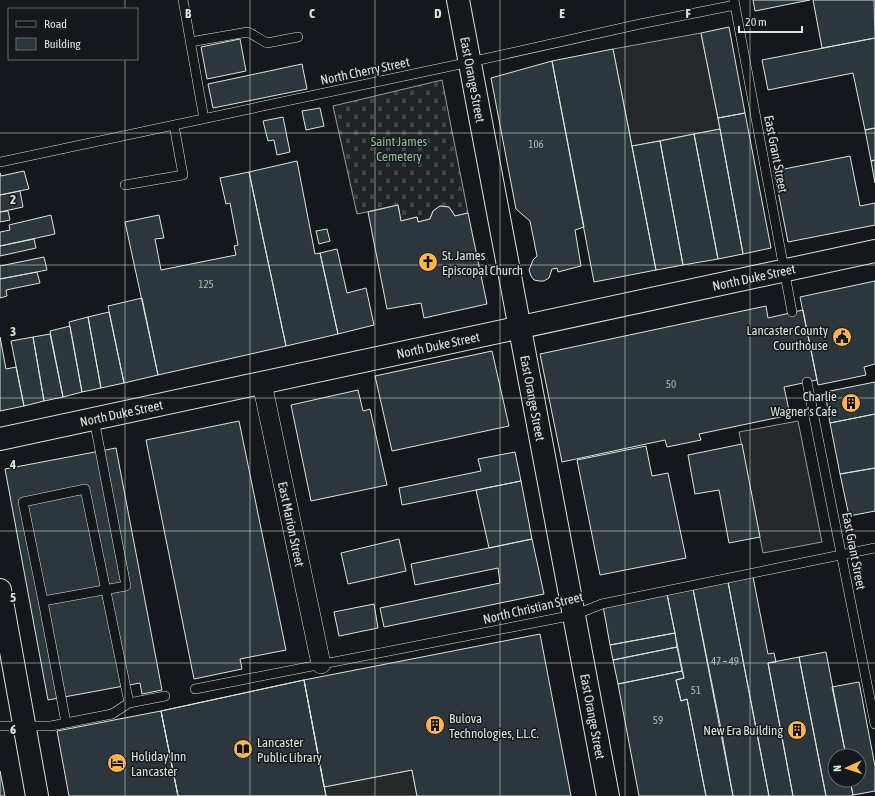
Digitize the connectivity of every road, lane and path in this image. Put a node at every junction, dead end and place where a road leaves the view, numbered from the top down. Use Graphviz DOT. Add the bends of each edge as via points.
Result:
graph roads {
  1 [pos="183,0"];
  2 [pos="458,0"];
  3 [pos="734,2"];
  4 [pos="298,37"];
  5 [pos="190,42"];
  6 [pos="470,62"];
  7 [pos="204,119"];
  8 [pos="174,125"];
  9 [pos="0,162"];
  10 [pos="124,185"];
  11 [pos="875,251"];
  12 [pos="785,270"];
  13 [pos="792,312"];
  14 [pos="520,328"];
  15 [pos="807,382"];
  16 [pos="262,384"];
  17 [pos="94,419"];
  18 [pos="0,439"];
  19 [pos="875,548"];
  20 [pos="841,554"];
  21 [pos="0,590"];
  22 [pos="106,590"];
  23 [pos="43,601"];
  24 [pos="574,615"];
  25 [pos="321,664"];
  26 [pos="195,689"];
  27 [pos="164,696"];
  28 [pos="129,703"];
  29 [pos="66,723"];
  30 [pos="875,724"];
  31 [pos="0,726"];
  32 [pos="25,726"];
  33 [pos="38,796"];
  34 [pos="608,796"];
  1 -- 5 [label="lane"];
  2 -- 6 [label="main road, East Orange Street"];
  3 -- 6 [label="lane, North Cherry Street"];
  3 -- 12 [label="lane, East Grant Street"];
  4 -- 5 [label="lane" via="267,43 248,32"];
  5 -- 7 [label="lane"];
  6 -- 7 [label="lane, North Cherry Street"];
  6 -- 14 [label="main road, East Orange Street"];
  7 -- 8 [label="lane, North Cherry Street"];
  8 -- 9 [label="lane, North Cherry Street"];
  8 -- 10 [label="lane" via="183,175"];
  11 -- 12 [label="main road, North Duke Street"];
  12 -- 13 [label="lane, East Grant Street"];
  12 -- 14 [label="main road, North Duke Street"];
  14 -- 16 [label="main road, North Duke Street"];
  14 -- 24 [label="main road, East Orange Street"];
  15 -- 20 [label="lane, East Grant Street"];
  16 -- 17 [label="main road, North Duke Street"];
  16 -- 25 [label="street, East Marion Street"];
  17 -- 18 [label="main road, North Duke Street"];
  17 -- 22 [label="lane" via="126,586"];
  19 -- 20 [label="lane, North Christian Street"];
  20 -- 24 [label="lane, North Christian Street" via="602,604"];
  20 -- 30 [label="lane, East Grant Street"];
  21 -- 32 [label="main road"];
  22 -- 23 [label="lane"];
  22 -- 23 [label="lane" via="85,489 23,502"];
  22 -- 28 [label="lane"];
  23 -- 29 [label="lane"];
  24 -- 25 [label="lane, North Christian Street"];
  24 -- 34 [label="main road, East Orange Street"];
  25 -- 26 [label="lane, North Christian Street"];
  27 -- 28 [label="lane"];
  28 -- 29 [label="lane" via="112,714"];
  29 -- 32 [label="lane"];
  31 -- 32 [label="lane"];
  32 -- 33 [label="main road"];
}
